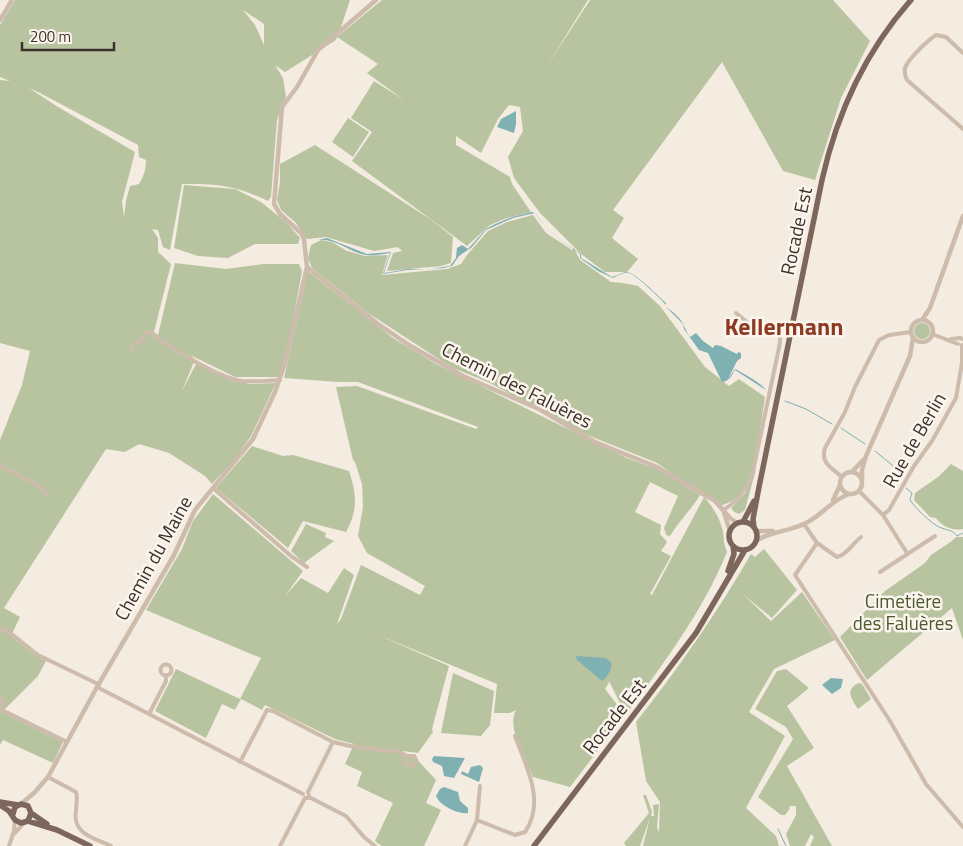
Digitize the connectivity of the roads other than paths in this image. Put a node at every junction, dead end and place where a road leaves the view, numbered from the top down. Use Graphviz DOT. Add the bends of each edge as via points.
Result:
graph roads {
  1 [pos="12,0"];
  2 [pos="376,0"];
  3 [pos="911,0"];
  4 [pos="0,20"];
  5 [pos="963,53"];
  6 [pos="963,129"];
  7 [pos="963,216"];
  8 [pos="307,267"];
  9 [pos="930,308"];
  10 [pos="736,313"];
  11 [pos="922,320"];
  12 [pos="930,324"];
  13 [pos="911,332"];
  14 [pos="932,334"];
  15 [pos="963,334"];
  16 [pos="913,338"];
  17 [pos="948,339"];
  18 [pos="960,339"];
  19 [pos="922,342"];
  20 [pos="961,344"];
  21 [pos="132,349"];
  22 [pos="910,356"];
  23 [pos="280,380"];
  24 [pos="866,456"];
  25 [pos="0,465"];
  26 [pos="852,472"];
  27 [pos="842,477"];
  28 [pos="862,481"];
  29 [pos="840,485"];
  30 [pos="759,487"];
  31 [pos="213,488"];
  32 [pos="859,491"];
  33 [pos="47,494"];
  34 [pos="849,494"];
  35 [pos="831,504"];
  36 [pos="723,511"];
  37 [pos="883,514"];
  38 [pos="740,522"];
  39 [pos="804,524"];
  40 [pos="755,529"];
  41 [pos="780,531"];
  42 [pos="730,532"];
  43 [pos="934,536"];
  44 [pos="862,537"];
  45 [pos="757,540"];
  46 [pos="816,544"];
  47 [pos="733,546"];
  48 [pos="745,550"];
  49 [pos="907,554"];
  50 [pos="306,567"];
  51 [pos="880,572"];
  52 [pos="715,603"];
  53 [pos="0,628"];
  54 [pos="166,675"];
  55 [pos="97,686"];
  56 [pos="0,698"];
  57 [pos="0,709"];
  58 [pos="149,714"];
  59 [pos="515,736"];
  60 [pos="67,742"];
  61 [pos="333,742"];
  62 [pos="407,756"];
  63 [pos="240,762"];
  64 [pos="48,776"];
  65 [pos="480,786"];
  66 [pos="34,793"];
  67 [pos="306,795"];
  68 [pos="0,803"];
  69 [pos="20,805"];
  70 [pos="31,810"];
  71 [pos="14,817"];
  72 [pos="477,820"];
  73 [pos="26,822"];
  74 [pos="963,827"];
  75 [pos="57,830"];
  76 [pos="10,841"];
  77 [pos="9,846"];
  78 [pos="90,846"];
  79 [pos="111,846"];
  80 [pos="280,846"];
  81 [pos="375,846"];
  82 [pos="465,846"];
  83 [pos="534,846"];
  1 -- 4 [label="street"];
  2 -- 8 [label="street, Chemin du Maine" via="318,50 282,107 274,204 301,233"];
  3 -- 30 [label="main road, Rocade Est" via="864,66 846,101 831,143"];
  5 -- 6 [label="street" via="946,37 936,35 905,70 907,80"];
  7 -- 9 [label="street"];
  8 -- 23 [label="street, Chemin du Maine"];
  8 -- 36 [label="street, Chemin des Faluères" via="393,335 449,369 526,402 610,449 657,467 714,501"];
  9 -- 11 [label="street"];
  9 -- 12 [label="street"];
  10 -- 36 [label="street" via="754,328 776,330 780,342 752,476 735,502"];
  11 -- 12 [label="street"];
  11 -- 13 [label="street" via="914,323"];
  12 -- 14 [label="street"];
  13 -- 16 [label="street"];
  13 -- 27 [label="street" via="879,340 825,448 825,463"];
  14 -- 17 [label="street"];
  14 -- 19 [label="street"];
  15 -- 18 [label="street"];
  16 -- 19 [label="street"];
  16 -- 22 [label="street"];
  17 -- 18 [label="street"];
  17 -- 20 [label="street"];
  18 -- 20 [label="street, Rue de Berlin" via="957,340"];
  19 -- 22 [label="street"];
  20 -- 37 [label="street, Rue de Berlin" via="962,363 956,398 889,510"];
  21 -- 23 [label="street" via="150,332 189,358 234,379"];
  22 -- 24 [label="street"];
  23 -- 31 [label="street, Chemin du Maine" via="254,439"];
  24 -- 26 [label="street"];
  24 -- 28 [label="street"];
  25 -- 33 [label="street" via="42,487"];
  26 -- 27 [label="street"];
  26 -- 28 [label="street"];
  27 -- 29 [label="street"];
  28 -- 32 [label="street"];
  29 -- 34 [label="street"];
  29 -- 35 [label="street"];
  30 -- 38 [label="main road, Rocade Est"];
  30 -- 40 [label="main road, Rocade Est" via="753,519"];
  31 -- 50 [label="street"];
  31 -- 55 [label="street, Chemin du Maine" via="195,510 174,555"];
  32 -- 34 [label="street"];
  32 -- 37 [label="street"];
  34 -- 35 [label="street"];
  35 -- 39 [label="street"];
  36 -- 38 [label="street, Chemin des Faluères"];
  36 -- 42 [label="street"];
  37 -- 49 [label="street"];
  38 -- 40 [label="main road"];
  38 -- 42 [label="main road"];
  39 -- 41 [label="street"];
  39 -- 46 [label="street"];
  40 -- 41 [label="street"];
  40 -- 45 [label="main road"];
  41 -- 45 [label="street"];
  42 -- 47 [label="main road"];
  43 -- 49 [label="street"];
  44 -- 46 [label="street" via="840,556 833,556"];
  45 -- 48 [label="main road" via="753,547"];
  46 -- 74 [label="street" via="795,575 890,721 926,784"];
  47 -- 48 [label="main road"];
  47 -- 52 [label="main road, Rocade Est" via="731,565"];
  48 -- 52 [label="main road, Rocade Est"];
  49 -- 51 [label="street"];
  52 -- 83 [label="main road, Rocade Est" via="670,669"];
  53 -- 55 [label="street" via="38,655"];
  54 -- 58 [label="street"];
  55 -- 58 [label="street"];
  55 -- 60 [label="street, Chemin du Maine"];
  56 -- 57 [label="street" via="4,703"];
  57 -- 60 [label="street"];
  58 -- 63 [label="street"];
  59 -- 72 [label="street" via="535,795 529,824 524,832 515,835"];
  60 -- 64 [label="street, Chemin du Maine"];
  61 -- 62 [label="street" via="400,752"];
  61 -- 63 [label="street" via="267,710"];
  61 -- 67 [label="street"];
  63 -- 67 [label="street"];
  64 -- 66 [label="street, Chemin du Maine"];
  64 -- 79 [label="street" via="76,792 77,827"];
  65 -- 72 [label="street"];
  66 -- 69 [label="street, Chemin du Maine"];
  66 -- 70 [label="street, Chemin du Maine"];
  67 -- 80 [label="street"];
  67 -- 81 [label="street" via="346,816"];
  68 -- 69 [label="main road"];
  68 -- 71 [label="main road"];
  69 -- 70 [label="main road"];
  69 -- 71 [label="main road" via="14,810"];
  70 -- 73 [label="main road"];
  70 -- 75 [label="main road"];
  71 -- 73 [label="main road" via="18,822"];
  71 -- 76 [label="street"];
  72 -- 82 [label="street"];
  73 -- 75 [label="main road"];
  73 -- 76 [label="street"];
  75 -- 78 [label="main road"];
  76 -- 77 [label="street"];
}
